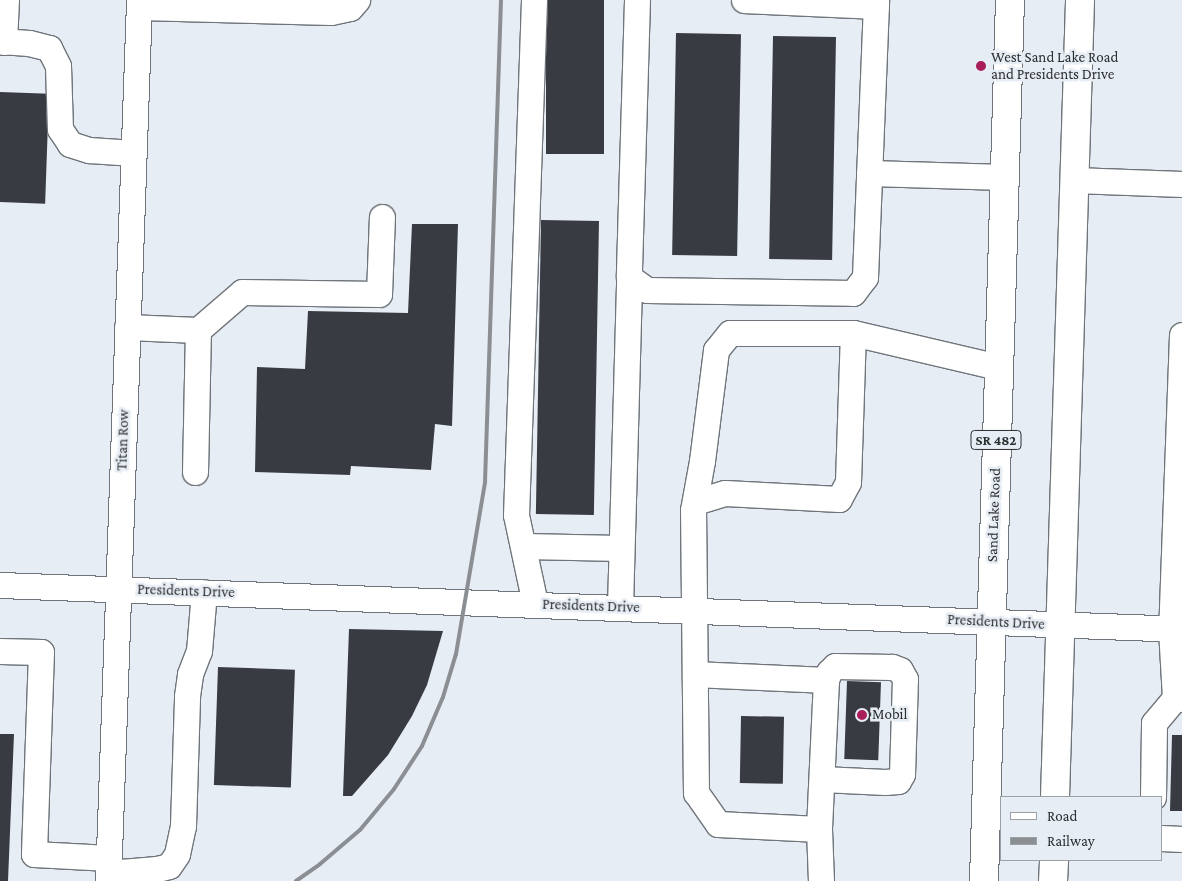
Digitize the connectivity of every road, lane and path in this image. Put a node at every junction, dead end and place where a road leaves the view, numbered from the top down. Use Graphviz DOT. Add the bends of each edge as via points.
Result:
graph roads {
  1 [pos="6,0"];
  2 [pos="357,0"];
  3 [pos="534,0"];
  4 [pos="637,0"];
  5 [pos="744,0"];
  6 [pos="1010,0"];
  7 [pos="1080,0"];
  8 [pos="876,3"];
  9 [pos="139,4"];
  10 [pos="209,5"];
  11 [pos="2,42"];
  12 [pos="134,153"];
  13 [pos="869,173"];
  14 [pos="1005,177"];
  15 [pos="1074,180"];
  16 [pos="1182,184"];
  17 [pos="382,217"];
  18 [pos="629,277"];
  19 [pos="127,327"];
  20 [pos="198,330"];
  21 [pos="853,333"];
  22 [pos="1182,335"];
  23 [pos="998,367"];
  24 [pos="195,472"];
  25 [pos="694,502"];
  26 [pos="524,546"];
  27 [pos="621,548"];
  28 [pos="0,585"];
  29 [pos="118,589"];
  30 [pos="204,592"];
  31 [pos="536,604"];
  32 [pos="620,607"];
  33 [pos="696,610"];
  34 [pos="991,621"];
  35 [pos="1060,626"];
  36 [pos="1176,629"];
  37 [pos="0,651"];
  38 [pos="695,674"];
  39 [pos="826,680"];
  40 [pos="1179,698"];
  41 [pos="822,779"];
  42 [pos="1055,796"];
  43 [pos="1153,796"];
  44 [pos="819,829"];
  45 [pos="1162,838"];
  46 [pos="1182,839"];
  47 [pos="1054,861"];
  48 [pos="108,871"];
  49 [pos="821,881"];
  50 [pos="984,881"];
  51 [pos="1053,881"];
  1 -- 11 [label="street"];
  2 -- 10 [label="street" via="350,8 331,12"];
  3 -- 26 [label="street" via="516,515"];
  4 -- 18 [label="street"];
  5 -- 8 [label="street"];
  6 -- 14 [label="main road, Sand Lake Road / SR 482"];
  7 -- 15 [label="main road"];
  8 -- 13 [label="street"];
  9 -- 10 [label="street"];
  9 -- 12 [label="street, Titan Row"];
  11 -- 12 [label="street" via="29,42 49,48 58,66 60,129 70,144 89,150"];
  12 -- 19 [label="street, Titan Row"];
  13 -- 14 [label="street"];
  13 -- 18 [label="street" via="864,277 853,293 647,290"];
  14 -- 23 [label="main road, Sand Lake Road / SR 482"];
  15 -- 16 [label="street"];
  15 -- 35 [label="main road"];
  17 -- 20 [label="street" via="379,294 242,292"];
  18 -- 27 [label="street"];
  19 -- 20 [label="street"];
  19 -- 29 [label="street, Titan Row"];
  20 -- 24 [label="street"];
  21 -- 23 [label="street"];
  21 -- 25 [label="street" via="730,333 716,350"];
  21 -- 25 [label="street" via="848,482 839,499 725,493"];
  22 -- 36 [label="street"];
  23 -- 34 [label="main road, Sand Lake Road / SR 482"];
  25 -- 33 [label="street"];
  26 -- 27 [label="street"];
  26 -- 31 [label="street"];
  27 -- 32 [label="street"];
  28 -- 29 [label="street, Presidents Drive"];
  29 -- 30 [label="street, Presidents Drive"];
  29 -- 48 [label="street, Titan Row"];
  30 -- 31 [label="street, Presidents Drive"];
  30 -- 48 [label="street" via="198,651 187,696 183,826 177,854 169,866 157,869"];
  31 -- 32 [label="street, Presidents Drive"];
  32 -- 33 [label="street, Presidents Drive"];
  33 -- 34 [label="street, Presidents Drive"];
  33 -- 38 [label="street"];
  34 -- 35 [label="street, Presidents Drive"];
  34 -- 50 [label="main road, Sand Lake Road / SR 482"];
  35 -- 36 [label="street, Presidents Drive"];
  35 -- 42 [label="main road"];
  36 -- 40 [label="street"];
  37 -- 48 [label="street" via="41,652 34,854"];
  38 -- 39 [label="street"];
  38 -- 44 [label="street" via="696,793 718,824"];
  39 -- 41 [label="street"];
  39 -- 41 [label="street" via="835,666 892,667 900,670 905,679 902,774 898,780 885,782"];
  40 -- 43 [label="street" via="1154,723"];
  41 -- 44 [label="street"];
  44 -- 49 [label="street"];
  45 -- 46 [label="street"];
  47 -- 51 [label="main road"];
}
